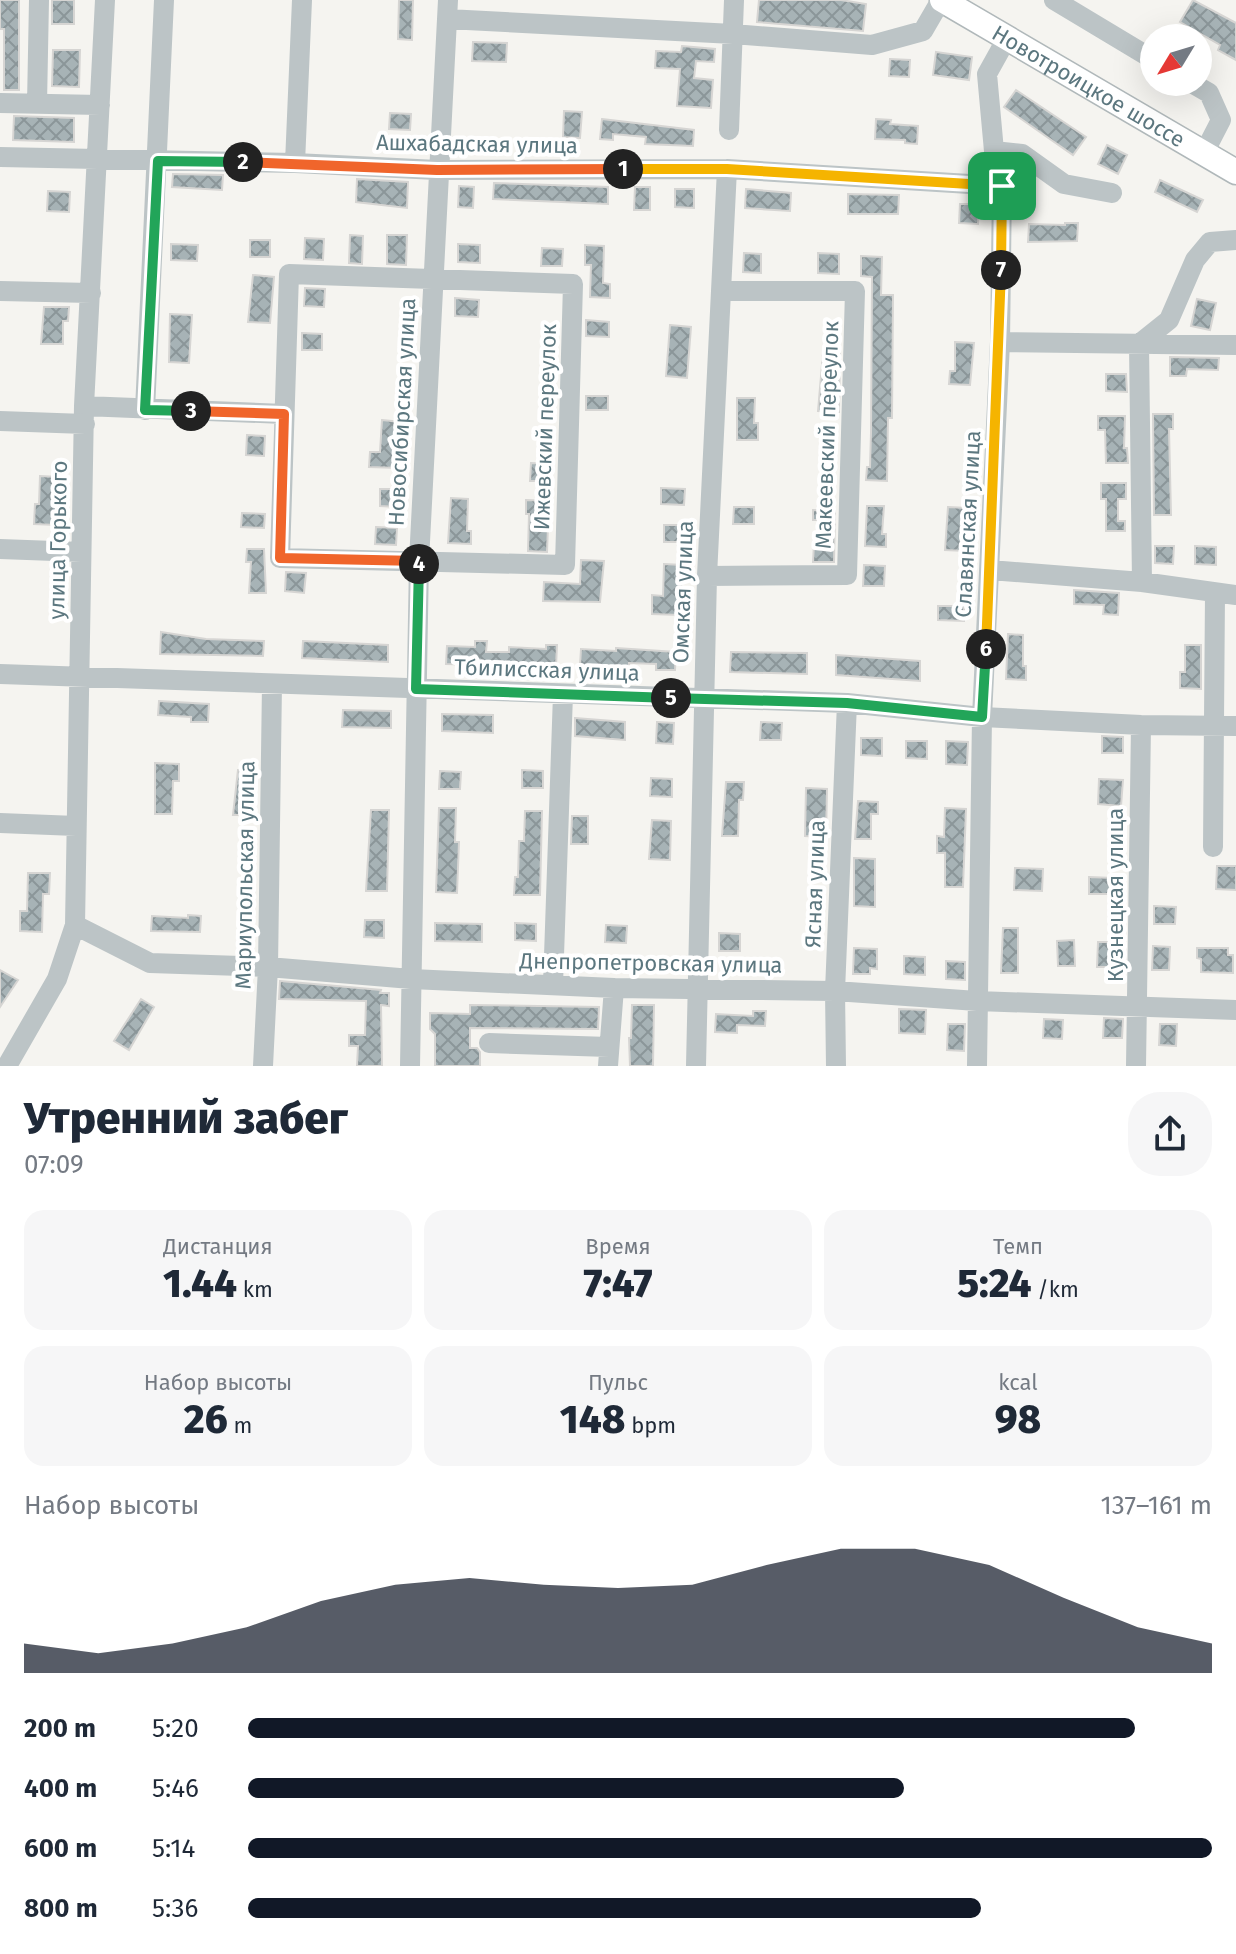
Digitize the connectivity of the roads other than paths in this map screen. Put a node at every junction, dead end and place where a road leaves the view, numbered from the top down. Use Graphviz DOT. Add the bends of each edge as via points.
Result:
graph roads {
  1 [pos="39,0"];
  2 [pos="105,0"];
  3 [pos="164,0"];
  4 [pos="302,0"];
  5 [pos="734,0"];
  6 [pos="942,0"];
  7 [pos="1054,0"];
  8 [pos="447,10"];
  9 [pos="733,34"];
  10 [pos="1007,38"];
  11 [pos="1140,52"];
  12 [pos="1211,96"];
  13 [pos="0,103"];
  14 [pos="37,104"];
  15 [pos="100,105"];
  16 [pos="1228,122"];
  17 [pos="729,130"];
  18 [pos="994,151"];
  19 [pos="1204,153"];
  20 [pos="0,157"];
  21 [pos="98,160"];
  22 [pos="158,161"];
  23 [pos="295,163"];
  24 [pos="727,169"];
  25 [pos="437,170"];
  26 [pos="1236,172"];
  27 [pos="1002,186"];
  28 [pos="1112,193"];
  29 [pos="1236,240"];
  30 [pos="433,279"];
  31 [pos="0,291"];
  32 [pos="721,291"];
  33 [pos="91,293"];
  34 [pos="1000,342"];
  35 [pos="1139,344"];
  36 [pos="1236,345"];
  37 [pos="145,410"];
  38 [pos="284,414"];
  39 [pos="84,415"];
  40 [pos="0,421"];
  41 [pos="0,549"];
  42 [pos="81,552"];
  43 [pos="419,561"];
  44 [pos="990,570"];
  45 [pos="707,576"];
  46 [pos="1142,582"];
  47 [pos="1226,594"];
  48 [pos="0,674"];
  49 [pos="79,677"];
  50 [pos="272,684"];
  51 [pos="416,689"];
  52 [pos="563,694"];
  53 [pos="704,700"];
  54 [pos="847,703"];
  55 [pos="982,717"];
  56 [pos="1141,725"];
  57 [pos="1226,726"];
  58 [pos="0,823"];
  59 [pos="76,826"];
  60 [pos="1213,847"];
  61 [pos="75,925"];
  62 [pos="268,967"];
  63 [pos="411,979"];
  64 [pos="553,985"];
  65 [pos="614,988"];
  66 [pos="698,988"];
  67 [pos="835,991"];
  68 [pos="977,1001"];
  69 [pos="1139,1006"];
  70 [pos="1236,1010"];
  71 [pos="489,1043"];
  72 [pos="609,1056"];
  73 [pos="7,1058"];
  74 [pos="263,1066"];
  75 [pos="410,1066"];
  76 [pos="696,1066"];
  77 [pos="836,1066"];
  78 [pos="977,1066"];
  79 [pos="1136,1066"];
  1 -- 14 [label="street"];
  2 -- 15 [label="street, улица Горького"];
  3 -- 22 [label="street"];
  4 -- 23 [label="street"];
  5 -- 9 [label="street"];
  6 -- 9 [label="street" via="923,31 872,45"];
  6 -- 10 [label="main road, Новотроицкое шоссе"];
  7 -- 11 [label="street"];
  8 -- 9 [label="street"];
  8 -- 25 [label="street, Новосибирская улица"];
  9 -- 17 [label="street"];
  10 -- 18 [label="street, Славянская улица" via="987,74"];
  10 -- 19 [label="main road, Новотроицкое шоссе"];
  12 -- 16 [label="street"];
  13 -- 14 [label="street"];
  14 -- 15 [label="street"];
  15 -- 21 [label="street, улица Горького"];
  16 -- 19 [label="street"];
  18 -- 27 [label="street, Славянская улица"];
  18 -- 28 [label="street" via="1022,154 1064,184"];
  19 -- 26 [label="main road, Новотроицкое шоссе"];
  20 -- 21 [label="street, Ашхабадская улица"];
  21 -- 22 [label="street, Ашхабадская улица"];
  21 -- 33 [label="street, улица Горького"];
  22 -- 23 [label="street, Ашхабадская улица"];
  22 -- 37 [label="street"];
  23 -- 25 [label="street, Ашхабадская улица"];
  24 -- 25 [label="street, Ашхабадская улица"];
  24 -- 27 [label="street, Ашхабадская улица"];
  24 -- 32 [label="street, Омская улица"];
  25 -- 30 [label="street, Новосибирская улица"];
  27 -- 34 [label="street, Славянская улица"];
  29 -- 35 [label="street" via="1210,242 1195,260 1169,320"];
  30 -- 38 [label="street" via="289,274"];
  30 -- 43 [label="street, Новосибирская улица"];
  30 -- 43 [label="street, Ижевский переулок" via="573,284 565,565"];
  31 -- 33 [label="street"];
  32 -- 45 [label="street, Омская улица"];
  32 -- 45 [label="street, Макеевский переулок" via="855,291 847,575"];
  33 -- 39 [label="street, улица Горького"];
  34 -- 35 [label="street"];
  34 -- 44 [label="street, Славянская улица"];
  35 -- 36 [label="street"];
  35 -- 46 [label="street"];
  37 -- 38 [label="street"];
  37 -- 39 [label="street"];
  38 -- 43 [label="street" via="280,558"];
  39 -- 40 [label="street"];
  39 -- 42 [label="street, улица Горького"];
  41 -- 42 [label="street"];
  42 -- 49 [label="street, улица Горького"];
  43 -- 51 [label="street, Новосибирская улица"];
  44 -- 46 [label="street"];
  44 -- 55 [label="street, Славянская улица"];
  45 -- 53 [label="street, Омская улица"];
  46 -- 47 [label="street"];
  47 -- 57 [label="street"];
  48 -- 49 [label="street, Тбилисская улица"];
  49 -- 50 [label="street, Тбилисская улица"];
  49 -- 59 [label="street, улица Горького"];
  50 -- 51 [label="street, Тбилисская улица"];
  50 -- 62 [label="street, Мариупольская улица"];
  51 -- 52 [label="street, Тбилисская улица"];
  51 -- 63 [label="street, Новосибирская улица"];
  52 -- 53 [label="street, Тбилисская улица"];
  52 -- 64 [label="street"];
  53 -- 54 [label="street, Тбилисская улица"];
  53 -- 66 [label="street, Омская улица"];
  54 -- 55 [label="street, Тбилисская улица"];
  54 -- 67 [label="street, Ясная улица"];
  55 -- 56 [label="street, Тбилисская улица"];
  55 -- 68 [label="street, Славянская улица"];
  56 -- 57 [label="street, Тбилисская улица"];
  56 -- 69 [label="street, Кузнецкая улица"];
  57 -- 60 [label="street"];
  58 -- 59 [label="street"];
  59 -- 61 [label="street, улица Горького"];
  61 -- 62 [label="street, Днепропетровская улица" via="150,963"];
  61 -- 73 [label="street, улица Горького" via="57,979"];
  62 -- 63 [label="street, Днепропетровская улица"];
  62 -- 74 [label="street, Мариупольская улица"];
  63 -- 64 [label="street, Днепропетровская улица"];
  63 -- 75 [label="street, Новосибирская улица"];
  64 -- 65 [label="street, Днепропетровская улица"];
  65 -- 66 [label="street, Днепропетровская улица"];
  65 -- 72 [label="street"];
  66 -- 67 [label="street, Днепропетровская улица"];
  66 -- 76 [label="street, Омская улица"];
  67 -- 68 [label="street, Днепропетровская улица"];
  67 -- 77 [label="street, Ясная улица"];
  68 -- 69 [label="street, Днепропетровская улица"];
  68 -- 78 [label="street, Славянская улица"];
  69 -- 70 [label="street, Днепропетровская улица"];
  69 -- 79 [label="street, Кузнецкая улица"];
  71 -- 72 [label="street"];
}
